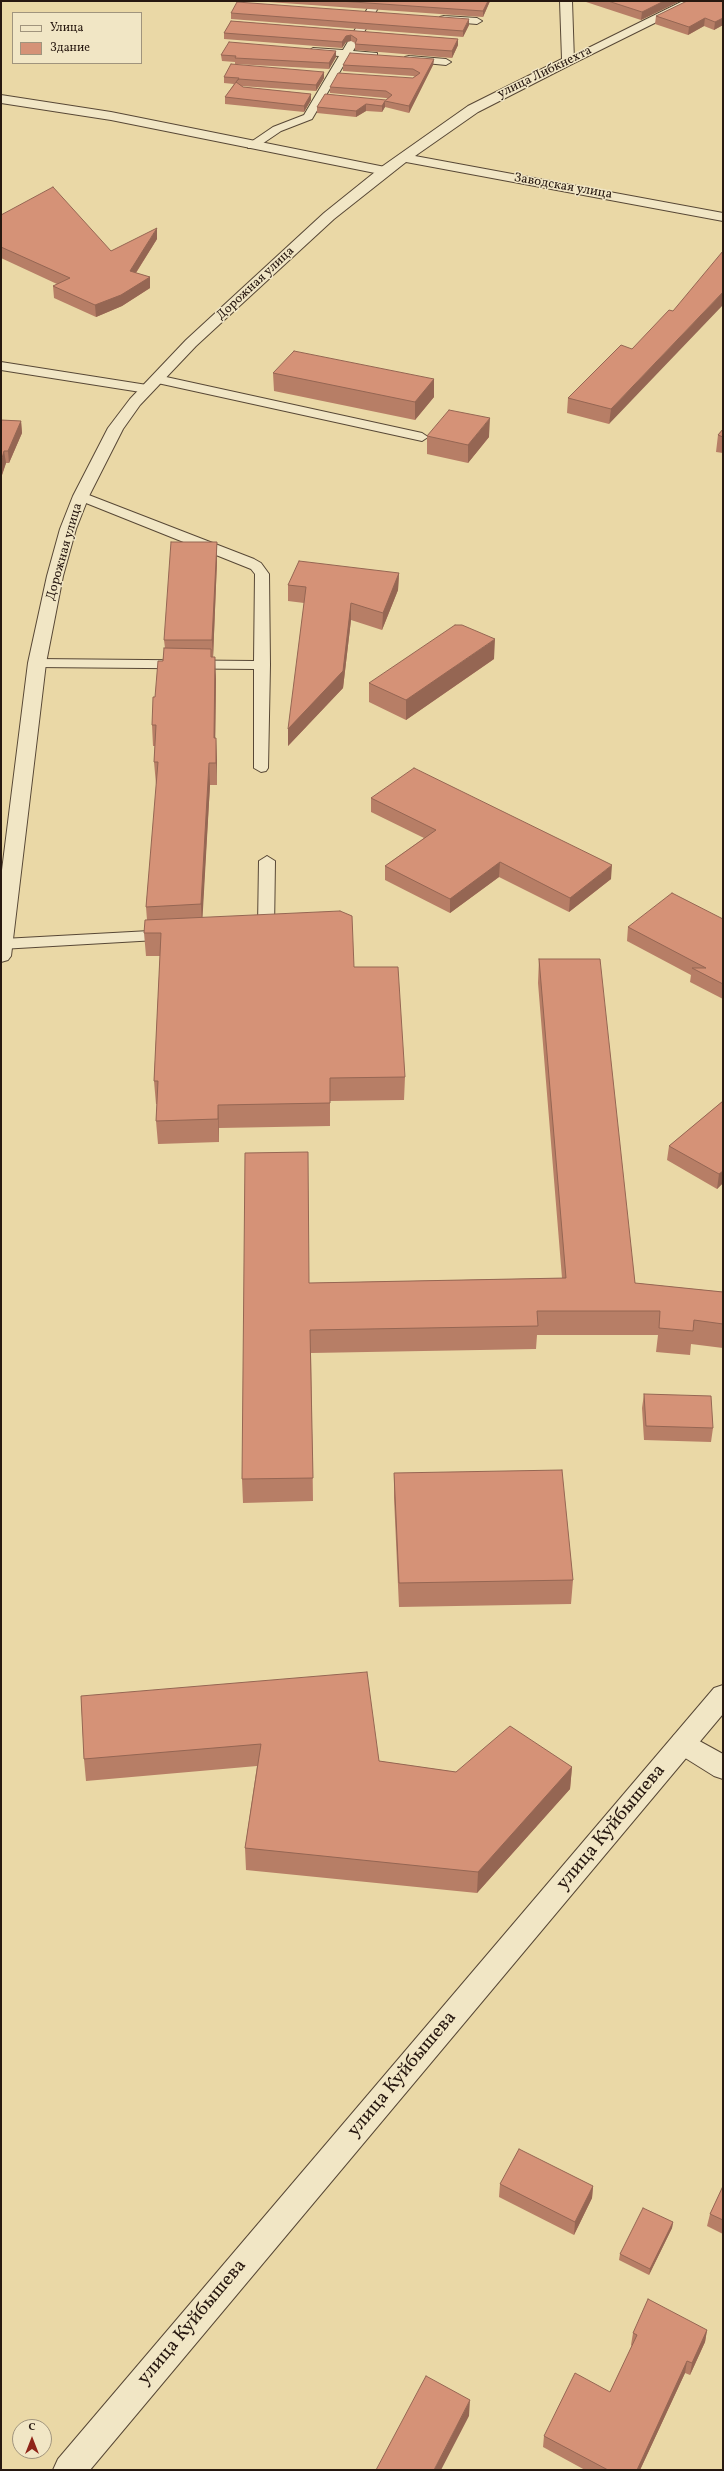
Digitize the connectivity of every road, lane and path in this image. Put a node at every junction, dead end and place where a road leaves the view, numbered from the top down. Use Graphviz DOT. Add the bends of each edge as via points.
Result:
graph roads {
  1 [pos="377,1"];
  2 [pos="566,1"];
  3 [pos="693,1"];
  4 [pos="354,12"];
  5 [pos="370,13"];
  6 [pos="386,14"];
  7 [pos="431,18"];
  8 [pos="477,21"];
  9 [pos="343,31"];
  10 [pos="363,32"];
  11 [pos="301,50"];
  12 [pos="347,53"];
  13 [pos="385,56"];
  14 [pos="400,58"];
  15 [pos="568,61"];
  16 [pos="446,62"];
  17 [pos="319,73"];
  18 [pos="338,74"];
  19 [pos="306,95"];
  20 [pos="322,96"];
  21 [pos="336,98"];
  22 [pos="1,99"];
  23 [pos="252,146"];
  24 [pos="403,158"];
  25 [pos="384,171"];
  26 [pos="723,217"];
  27 [pos="1,366"];
  28 [pos="152,384"];
  29 [pos="422,436"];
  30 [pos="81,496"];
  31 [pos="37,663"];
  32 [pos="263,665"];
  33 [pos="261,768"];
  34 [pos="267,861"];
  35 [pos="242,931"];
  36 [pos="186,934"];
  37 [pos="2,950"];
  38 [pos="723,1696"];
  39 [pos="683,1743"];
  40 [pos="723,1768"];
  41 [pos="71,2465"];
  1 -- 5 [label="lane"];
  2 -- 15 [label="street"];
  3 -- 15 [label="street, улица Либкнехта"];
  4 -- 5 [label="lane"];
  5 -- 6 [label="lane"];
  5 -- 10 [label="lane"];
  7 -- 8 [label="lane"];
  9 -- 10 [label="lane"];
  10 -- 12 [label="lane"];
  11 -- 12 [label="lane"];
  12 -- 13 [label="lane"];
  12 -- 18 [label="lane"];
  14 -- 16 [label="lane"];
  15 -- 24 [label="street, улица Либкнехта" via="473,109"];
  17 -- 18 [label="lane"];
  18 -- 20 [label="lane"];
  19 -- 20 [label="lane"];
  20 -- 21 [label="lane"];
  20 -- 23 [label="lane" via="308,117 277,129"];
  22 -- 23 [label="street" via="111,116"];
  23 -- 25 [label="street"];
  24 -- 25 [label="street, Дорожная улица"];
  24 -- 26 [label="street, Заводская улица"];
  25 -- 28 [label="street, Дорожная улица" via="191,343"];
  27 -- 28 [label="lane"];
  28 -- 29 [label="lane"];
  28 -- 30 [label="street, Дорожная улица" via="116,428"];
  30 -- 31 [label="street, Дорожная улица" via="68,529 55,576"];
  30 -- 32 [label="lane" via="256,566 262,574"];
  31 -- 32 [label="lane"];
  31 -- 37 [label="street, Дорожная улица"];
  32 -- 33 [label="lane"];
  34 -- 35 [label="lane" via="266,930"];
  36 -- 37 [label="lane"];
  38 -- 39 [label="street, улица Куйбышева"];
  39 -- 40 [label="street"];
  39 -- 41 [label="street, улица Куйбышева"];
}
